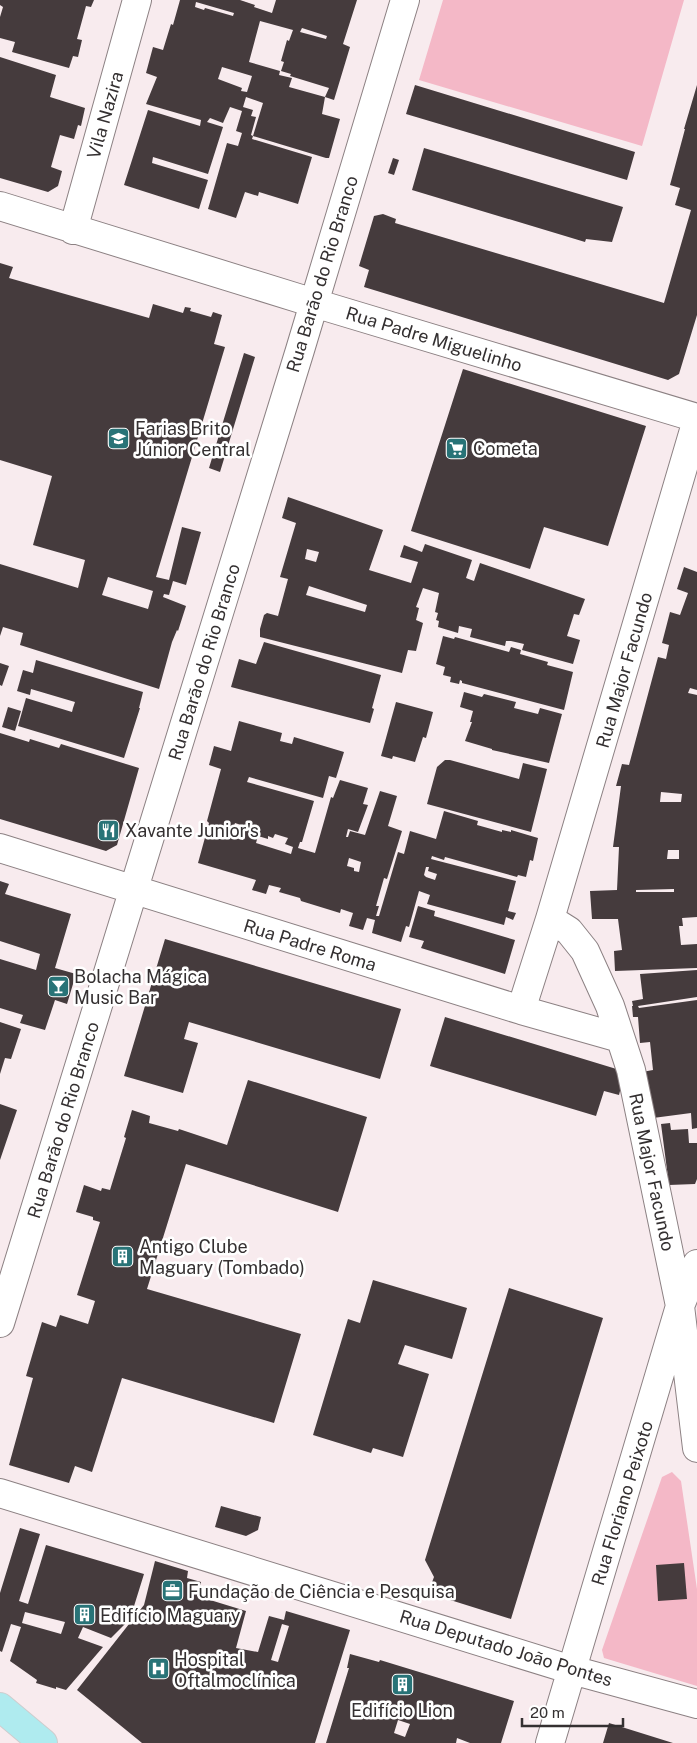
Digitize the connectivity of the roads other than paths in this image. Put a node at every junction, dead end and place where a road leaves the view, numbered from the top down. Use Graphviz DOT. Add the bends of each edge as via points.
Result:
graph roads {
  1 [pos="137,0"];
  2 [pos="405,0"];
  3 [pos="0,206"];
  4 [pos="73,230"];
  5 [pos="314,303"];
  6 [pos="697,419"];
  7 [pos="0,848"];
  8 [pos="134,890"];
  9 [pos="550,919"];
  10 [pos="521,1010"];
  11 [pos="620,1038"];
  12 [pos="697,1264"];
  13 [pos="680,1306"];
  14 [pos="0,1323"];
  15 [pos="697,1448"];
  16 [pos="0,1493"];
  17 [pos="572,1670"];
  18 [pos="697,1704"];
  19 [pos="0,1707"];
  20 [pos="44,1743"];
  21 [pos="550,1743"];
  1 -- 4 [label="street, Vila Nazira"];
  2 -- 5 [label="street, Rua Barão do Rio Branco"];
  3 -- 4 [label="street, Rua Padre Miguelinho"];
  4 -- 5 [label="street, Rua Padre Miguelinho"];
  5 -- 6 [label="street, Rua Padre Miguelinho"];
  5 -- 8 [label="street, Rua Barão do Rio Branco"];
  6 -- 9 [label="street, Rua Major Facundo"];
  7 -- 8 [label="street, Rua Padre Roma"];
  8 -- 10 [label="street, Rua Padre Roma"];
  8 -- 14 [label="street, Rua Barão do Rio Branco"];
  9 -- 10 [label="street, Rua Major Facundo"];
  9 -- 11 [label="street, Rua Major Facundo" via="569,931 585,951 610,1006"];
  10 -- 11 [label="street, Rua Padre Roma"];
  11 -- 13 [label="street, Rua Major Facundo" via="631,1070"];
  12 -- 13 [label="street, Rua Floriano Peixoto"];
  13 -- 15 [label="street, Rua Major Facundo"];
  13 -- 17 [label="street, Rua Floriano Peixoto"];
  16 -- 17 [label="street, Rua Deputado João Pontes"];
  17 -- 18 [label="street, Rua Deputado João Pontes"];
  17 -- 21 [label="street, Rua Floriano Peixoto"];
  19 -- 20 [label="main road"];
}
